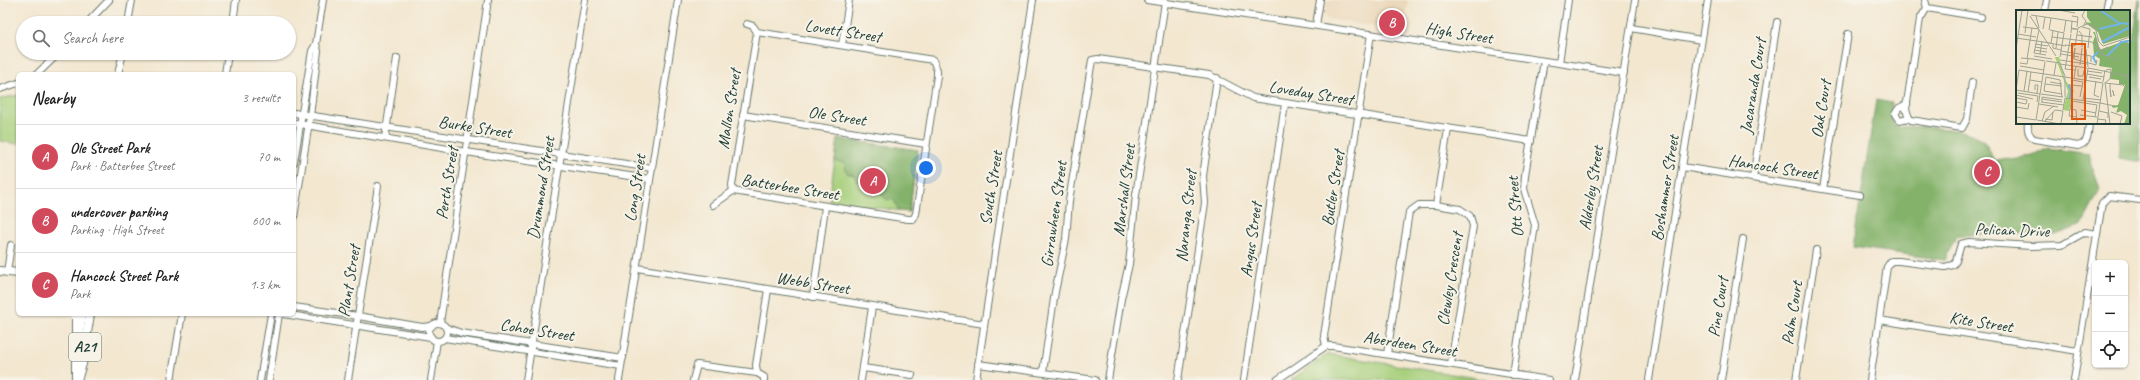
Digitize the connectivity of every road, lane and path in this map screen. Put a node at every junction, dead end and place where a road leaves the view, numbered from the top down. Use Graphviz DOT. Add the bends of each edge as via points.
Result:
graph roads {
  1 [pos="109,0"];
  2 [pos="132,0"];
  3 [pos="236,0"];
  4 [pos="323,0"];
  5 [pos="488,0"];
  6 [pos="584,0"];
  7 [pos="678,0"];
  8 [pos="849,0"];
  9 [pos="1033,0"];
  10 [pos="1147,0"];
  11 [pos="1320,0"];
  12 [pos="1568,0"];
  13 [pos="1635,0"];
  14 [pos="1708,0"];
  15 [pos="1925,0"];
  16 [pos="2047,0"];
  17 [pos="2108,0"];
  18 [pos="1165,2"];
  19 [pos="1927,8"];
  20 [pos="2045,10"];
  21 [pos="2106,10"];
  22 [pos="94,16"];
  23 [pos="129,16"];
  24 [pos="234,16"];
  25 [pos="1981,17"];
  26 [pos="1777,22"];
  27 [pos="747,24"];
  28 [pos="1316,25"];
  29 [pos="1630,28"];
  30 [pos="757,32"];
  31 [pos="1371,34"];
  32 [pos="1848,34"];
  33 [pos="1701,40"];
  34 [pos="316,44"];
  35 [pos="842,44"];
  36 [pos="397,58"];
  37 [pos="51,60"];
  38 [pos="122,60"];
  39 [pos="227,60"];
  40 [pos="1092,60"];
  41 [pos="1544,61"];
  42 [pos="1559,62"];
  43 [pos="1155,67"];
  44 [pos="39,72"];
  45 [pos="119,72"];
  46 [pos="225,72"];
  47 [pos="1624,73"];
  48 [pos="1217,78"];
  49 [pos="1972,82"];
  50 [pos="16,84"];
  51 [pos="0,89"];
  52 [pos="1285,104"];
  53 [pos="1907,104"];
  54 [pos="296,113"];
  55 [pos="301,114"];
  56 [pos="743,115"];
  57 [pos="1358,115"];
  58 [pos="310,116"];
  59 [pos="1909,118"];
  60 [pos="297,124"];
  61 [pos="2028,124"];
  62 [pos="2089,124"];
  63 [pos="308,126"];
  64 [pos="387,128"];
  65 [pos="1448,129"];
  66 [pos="296,137"];
  67 [pos="385,138"];
  68 [pos="468,141"];
  69 [pos="1530,141"];
  70 [pos="926,144"];
  71 [pos="466,152"];
  72 [pos="560,154"];
  73 [pos="559,165"];
  74 [pos="1682,167"];
  75 [pos="652,168"];
  76 [pos="1753,178"];
  77 [pos="650,179"];
  78 [pos="378,186"];
  79 [pos="1823,189"];
  80 [pos="733,191"];
  81 [pos="1860,195"];
  82 [pos="2140,200"];
  83 [pos="296,205"];
  84 [pos="713,205"];
  85 [pos="1436,205"];
  86 [pos="825,207"];
  87 [pos="2097,234"];
  88 [pos="1743,239"];
  89 [pos="11,245"];
  90 [pos="1816,250"];
  91 [pos="636,268"];
  92 [pos="3,271"];
  93 [pos="16,274"];
  94 [pos="768,290"];
  95 [pos="812,297"];
  96 [pos="296,307"];
  97 [pos="872,307"];
  98 [pos="76,316"];
  99 [pos="83,316"];
  100 [pos="90,316"];
  101 [pos="182,316"];
  102 [pos="271,316"];
  103 [pos="279,316"];
  104 [pos="296,316"];
  105 [pos="358,316"];
  106 [pos="1879,320"];
  107 [pos="440,323"];
  108 [pos="984,324"];
  109 [pos="356,325"];
  110 [pos="432,326"];
  111 [pos="446,328"];
  112 [pos="76,337"];
  113 [pos="431,337"];
  114 [pos="445,338"];
  115 [pos="437,341"];
  116 [pos="532,344"];
  117 [pos="1326,346"];
  118 [pos="2078,351"];
  119 [pos="531,352"];
  120 [pos="1387,354"];
  121 [pos="623,358"];
  122 [pos="978,364"];
  123 [pos="1451,364"];
  124 [pos="622,366"];
  125 [pos="863,368"];
  126 [pos="1043,372"];
  127 [pos="757,373"];
  128 [pos="1513,374"];
  129 [pos="912,375"];
  130 [pos="77,380"];
  131 [pos="171,380"];
  132 [pos="260,380"];
  133 [pos="269,380"];
  134 [pos="348,380"];
  135 [pos="431,380"];
  136 [pos="526,380"];
  137 [pos="619,380"];
  138 [pos="694,380"];
  139 [pos="764,380"];
  140 [pos="861,380"];
  141 [pos="976,380"];
  142 [pos="1095,380"];
  143 [pos="1108,380"];
  144 [pos="1178,380"];
  145 [pos="1244,380"];
  146 [pos="1277,380"];
  147 [pos="1549,380"];
  148 [pos="1575,380"];
  149 [pos="1649,380"];
  150 [pos="1721,380"];
  151 [pos="1796,380"];
  152 [pos="1870,380"];
  153 [pos="2074,380"];
  1 -- 22 [label="street"];
  2 -- 23 [label="street"];
  3 -- 24 [label="street"];
  4 -- 34 [label="street"];
  5 -- 68 [label="street, Perth Street"];
  6 -- 72 [label="street, Drummond Street"];
  7 -- 75 [label="street, Long Street"];
  8 -- 35 [label="street"];
  9 -- 108 [label="street, South Street"];
  10 -- 18 [label="street, High Street"];
  11 -- 28 [label="street"];
  12 -- 42 [label="street"];
  13 -- 29 [label="street, Alderley Street"];
  14 -- 33 [label="street, Boshammer Street"];
  15 -- 19 [label="street"];
  16 -- 20 [label="street"];
  17 -- 21 [label="street"];
  18 -- 28 [label="street, High Street"];
  18 -- 43 [label="street, Marshall Street"];
  19 -- 25 [label="street"];
  19 -- 53 [label="street" via="1920,19"];
  26 -- 76 [label="street, Jacaranda Court"];
  27 -- 30 [label="street" via="753,26"];
  28 -- 31 [label="street, High Street"];
  29 -- 33 [label="street"];
  29 -- 47 [label="street, Alderley Street"];
  30 -- 35 [label="street, Lovett Street"];
  30 -- 56 [label="street, Mallon Street"];
  31 -- 41 [label="street, High Street"];
  31 -- 57 [label="street, Butler Street"];
  32 -- 79 [label="street, Oak Court"];
  33 -- 74 [label="street, Boshammer Street"];
  34 -- 55 [label="street" via="312,51"];
  34 -- 58 [label="street" via="318,52"];
  35 -- 70 [label="street, Lovett Street" via="933,60 937,76"];
  36 -- 64 [label="street"];
  37 -- 44 [label="street"];
  38 -- 45 [label="street"];
  39 -- 46 [label="street"];
  40 -- 43 [label="street, Loveday Street"];
  40 -- 126 [label="street, Girrawheen Street" via="1069,201 1065,245"];
  41 -- 42 [label="street, High Street"];
  41 -- 69 [label="street, Ott Street"];
  42 -- 47 [label="street, High Street"];
  43 -- 48 [label="street, Loveday Street"];
  43 -- 143 [label="street, Marshall Street" via="1136,195 1129,264"];
  47 -- 148 [label="street, Alderley Street"];
  48 -- 52 [label="street, Loveday Street" via="1245,96"];
  48 -- 144 [label="street, Naranga Street" via="1203,176 1205,203"];
  49 -- 59 [label="street" via="1967,119 1962,128"];
  50 -- 51 [label="street"];
  52 -- 57 [label="street, Loveday Street"];
  52 -- 145 [label="street, Angus Street"];
  53 -- 59 [label="street"];
  53 -- 59 [label="street" via="1899,108 1895,114 1900,120"];
  54 -- 55 [label="street, Burke Street"];
  55 -- 58 [label="street, Burke Street"];
  55 -- 60 [label="street"];
  56 -- 70 [label="street, Ole Street"];
  56 -- 80 [label="street, Mallon Street"];
  57 -- 65 [label="street, Loveday Street"];
  57 -- 117 [label="street, Butler Street" via="1324,336"];
  58 -- 63 [label="street"];
  58 -- 64 [label="street, Burke Street"];
  60 -- 63 [label="street, Burke Street"];
  60 -- 66 [label="street"];
  61 -- 62 [label="street" via="2027,130 2034,139 2078,146 2087,140"];
  63 -- 67 [label="street, Burke Street"];
  63 -- 83 [label="street"];
  64 -- 67 [label="street"];
  64 -- 68 [label="street, Burke Street"];
  65 -- 69 [label="street, Loveday Street"];
  65 -- 85 [label="street"];
  67 -- 71 [label="street, Burke Street"];
  68 -- 71 [label="street, Perth Street"];
  68 -- 72 [label="street, Burke Street"];
  69 -- 128 [label="street, Ott Street" via="1524,189 1535,225"];
  70 -- 86 [label="street, Batterbee Street" via="916,214 913,219"];
  71 -- 73 [label="street, Burke Street"];
  71 -- 107 [label="street, Perth Street"];
  72 -- 73 [label="street, Drummond Street"];
  72 -- 75 [label="street, Burke Street"];
  73 -- 77 [label="street, Burke Street"];
  73 -- 116 [label="street, Drummond Street"];
  74 -- 76 [label="street, Hancock Street"];
  74 -- 149 [label="street, Boshammer Street"];
  75 -- 77 [label="street, Long Street"];
  76 -- 79 [label="street, Hancock Street"];
  77 -- 91 [label="street, Long Street"];
  78 -- 105 [label="street, Plant Street"];
  79 -- 81 [label="street, Hancock Street"];
  80 -- 84 [label="street, Batterbee Street"];
  80 -- 86 [label="street, Batterbee Street"];
  82 -- 87 [label="street" via="2114,196 2104,199"];
  85 -- 120 [label="street, Clewley Crescent" via="1419,205 1408,212"];
  85 -- 123 [label="street, Clewley Crescent" via="1460,209 1470,216 1472,226"];
  86 -- 95 [label="street"];
  87 -- 106 [label="street, Pelican Drive" via="2084,232 2062,245 1968,242 1961,244 1953,265 1891,262 1887,267"];
  87 -- 118 [label="street"];
  88 -- 150 [label="street, Pine Court"];
  89 -- 92 [label="street"];
  90 -- 151 [label="street, Palm Court"];
  91 -- 94 [label="street, Webb Street"];
  91 -- 121 [label="street, Long Street"];
  92 -- 93 [label="highway"];
  94 -- 95 [label="street, Webb Street"];
  94 -- 127 [label="street"];
  95 -- 97 [label="street, Webb Street"];
  96 -- 105 [label="street"];
  97 -- 108 [label="street, Webb Street"];
  97 -- 125 [label="street"];
  98 -- 112 [label="highway, A21"];
  99 -- 112 [label="street" via="80,333"];
  100 -- 130 [label="highway, A21"];
  101 -- 131 [label="street"];
  102 -- 132 [label="street"];
  103 -- 133 [label="street"];
  104 -- 109 [label="street"];
  105 -- 109 [label="street, Plant Street"];
  105 -- 110 [label="street" via="422,327"];
  106 -- 118 [label="street, Kite Street"];
  106 -- 152 [label="street, Pelican Drive"];
  107 -- 110 [label="street"];
  107 -- 111 [label="street"];
  108 -- 122 [label="street, South Street"];
  109 -- 113 [label="street"];
  109 -- 134 [label="street, Plant Street"];
  110 -- 113 [label="street"];
  111 -- 114 [label="street"];
  111 -- 116 [label="street, Cohoe Street" via="461,333"];
  112 -- 130 [label="highway, A21"];
  113 -- 115 [label="street"];
  114 -- 115 [label="street"];
  114 -- 119 [label="street, Cohoe Street"];
  115 -- 135 [label="street"];
  116 -- 119 [label="street, Drummond Street"];
  116 -- 121 [label="street, Cohoe Street"];
  117 -- 120 [label="street, Aberdeen Street"];
  117 -- 146 [label="street"];
  118 -- 153 [label="street"];
  119 -- 124 [label="street, Cohoe Street"];
  119 -- 136 [label="street, Drummond Street"];
  120 -- 123 [label="street, Aberdeen Street"];
  121 -- 124 [label="street, Long Street"];
  122 -- 126 [label="street"];
  122 -- 141 [label="street, South Street"];
  123 -- 128 [label="street, Aberdeen Street"];
  124 -- 137 [label="street, Long Street"];
  125 -- 129 [label="street"];
  125 -- 140 [label="street"];
  126 -- 142 [label="street"];
  127 -- 138 [label="street" via="697,365"];
  127 -- 139 [label="street" via="764,377"];
  128 -- 147 [label="street, Aberdeen Street"];
}
